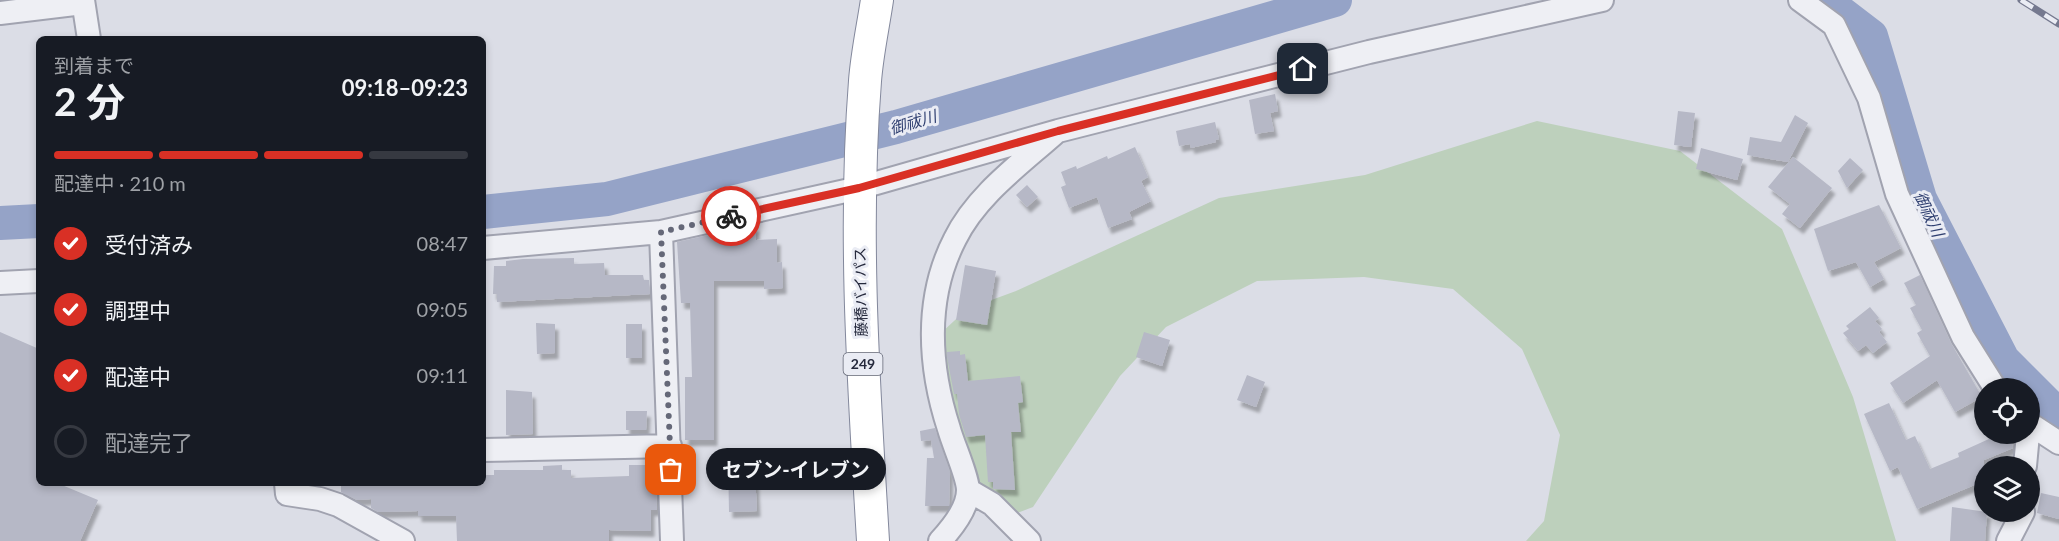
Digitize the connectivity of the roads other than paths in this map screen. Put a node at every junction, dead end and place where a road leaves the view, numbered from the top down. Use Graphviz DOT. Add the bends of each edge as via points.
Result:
graph roads {
  1 [pos="877,0"];
  2 [pos="1602,0"];
  3 [pos="1800,0"];
  4 [pos="83,1"];
  5 [pos="0,13"];
  6 [pos="89,36"];
  7 [pos="1058,131"];
  8 [pos="859,180"];
  9 [pos="661,232"];
  10 [pos="486,248"];
  11 [pos="36,281"];
  12 [pos="0,283"];
  13 [pos="1989,378"];
  14 [pos="2040,431"];
  15 [pos="2059,443"];
  16 [pos="670,446"];
  17 [pos="486,450"];
  18 [pos="286,486"];
  19 [pos="968,490"];
  20 [pos="2018,522"];
  21 [pos="403,541"];
  22 [pos="672,541"];
  23 [pos="873,541"];
  24 [pos="940,541"];
  25 [pos="1029,541"];
  26 [pos="2008,541"];
  1 -- 8 [label="highway, 藤橋バイパス / 249" via="865,79"];
  2 -- 7 [label="street" via="1369,52"];
  3 -- 13 [label="street" via="1834,25 1869,98 1897,194 1963,337"];
  4 -- 5 [label="street"];
  4 -- 6 [label="street"];
  7 -- 8 [label="street"];
  7 -- 19 [label="street" via="981,200 955,239 941,279 932,327 932,363"];
  8 -- 9 [label="street"];
  8 -- 23 [label="highway, 藤橋バイパス / 249" via="861,336"];
  9 -- 10 [label="street"];
  9 -- 16 [label="street"];
  11 -- 12 [label="street"];
  14 -- 15 [label="street"];
  16 -- 17 [label="street"];
  16 -- 22 [label="street"];
  18 -- 21 [label="street" via="287,494 338,505"];
  19 -- 24 [label="street" via="960,516"];
  19 -- 25 [label="street" via="992,504"];
  20 -- 26 [label="street"];
}
